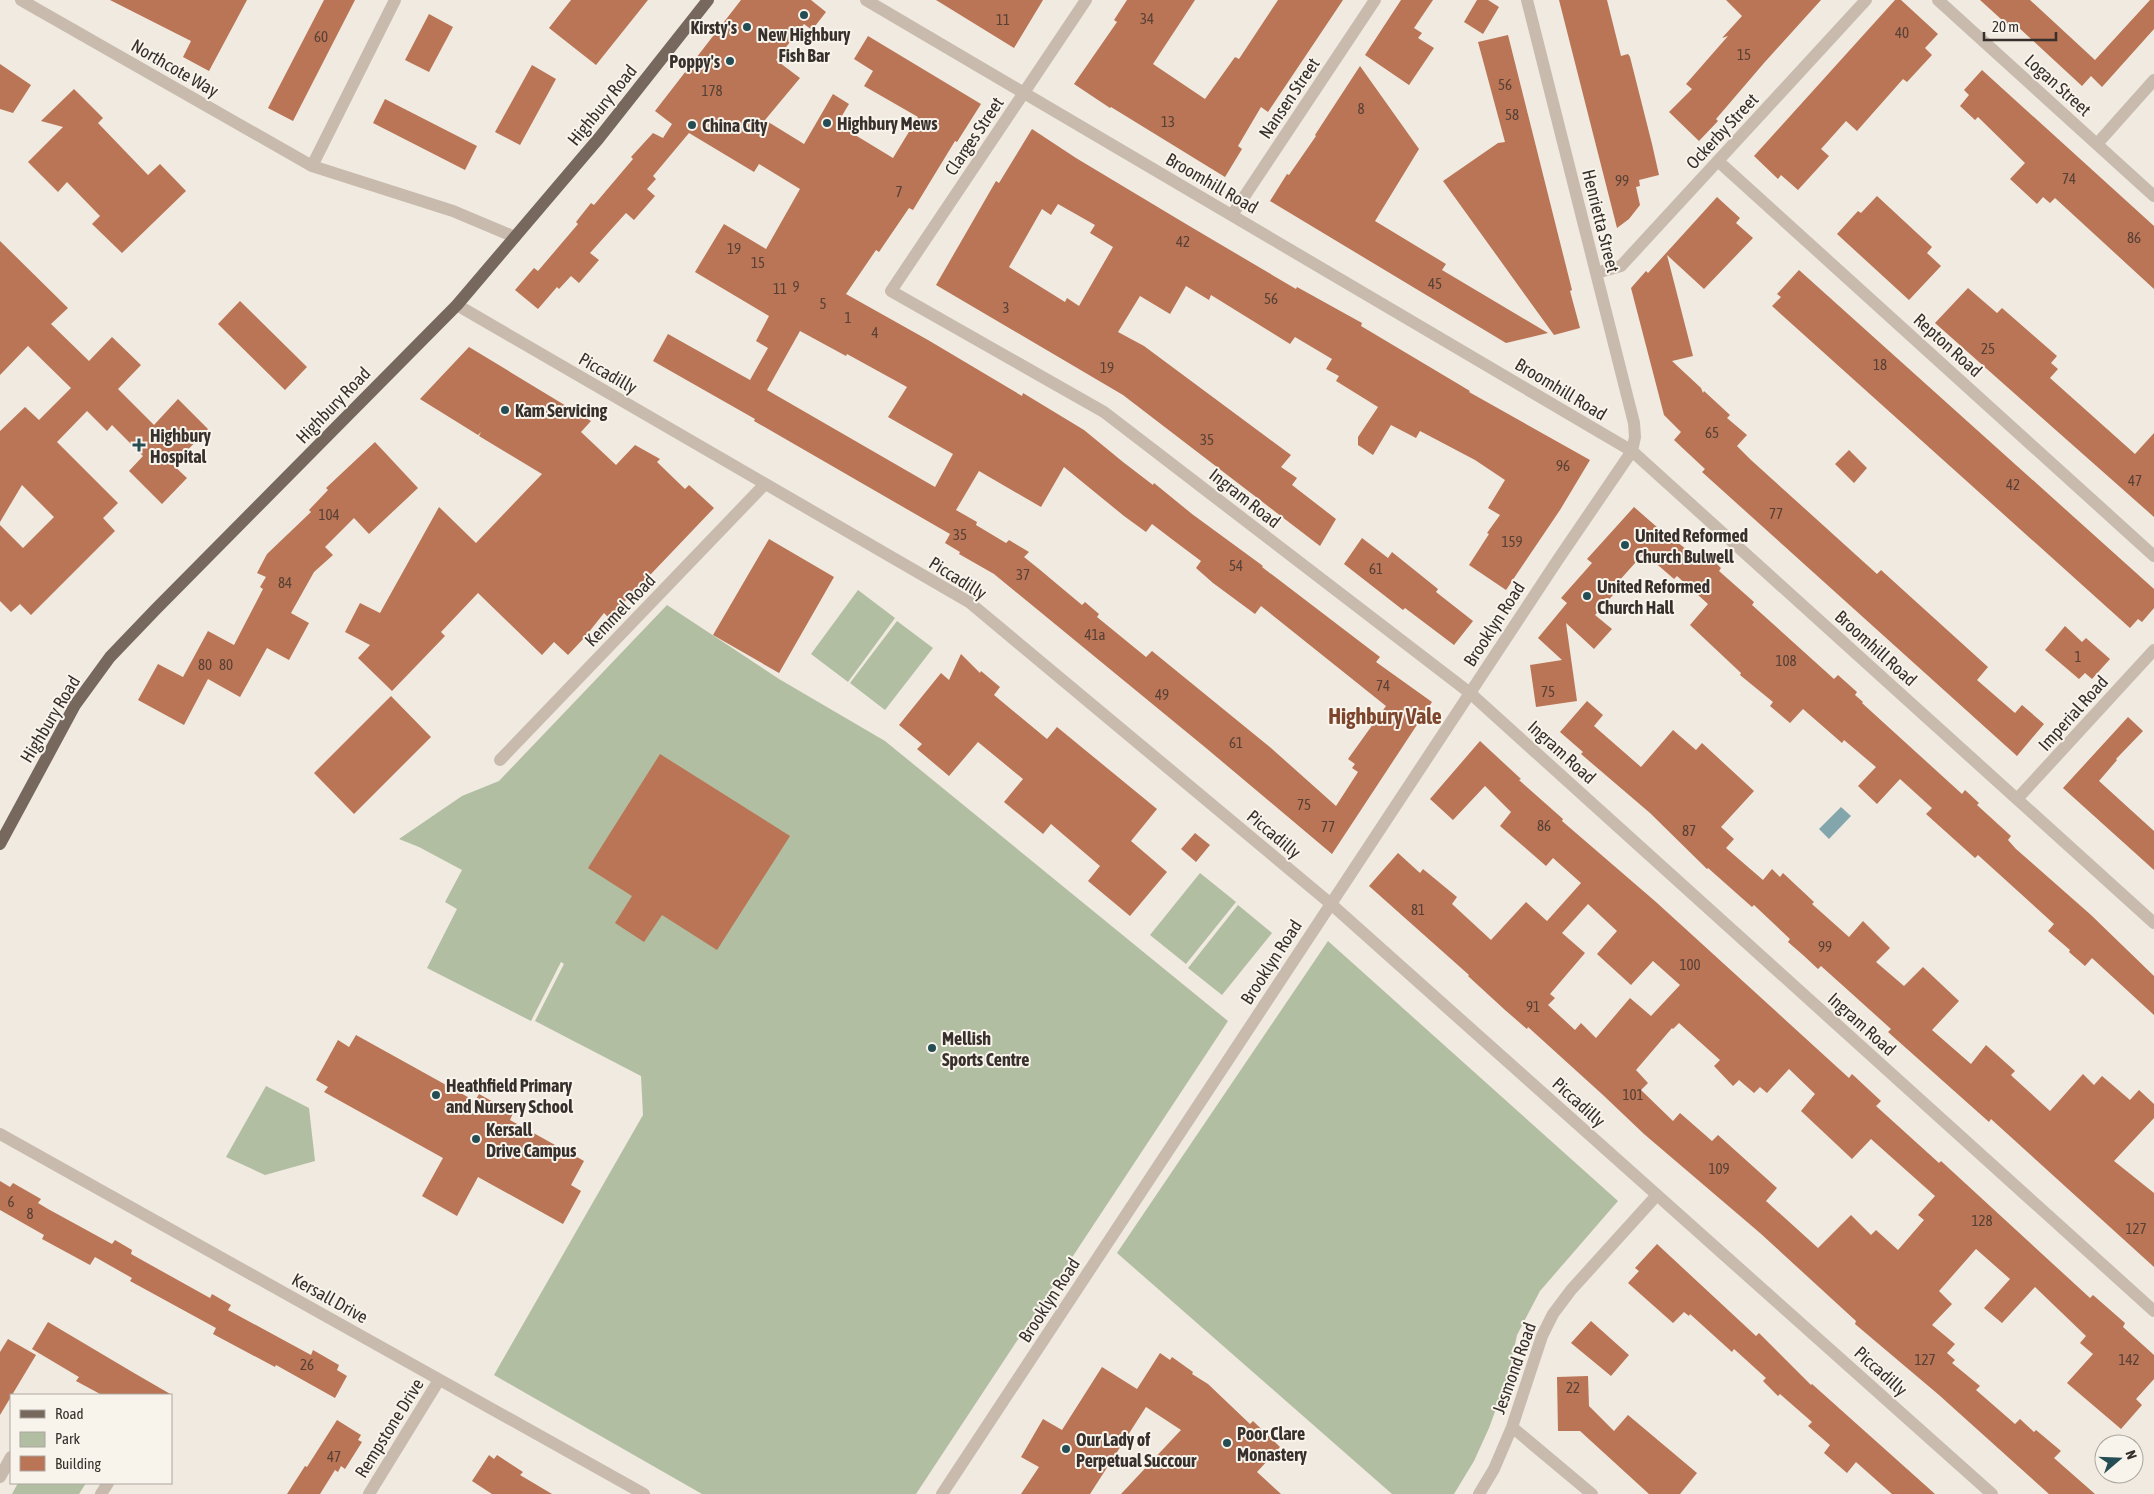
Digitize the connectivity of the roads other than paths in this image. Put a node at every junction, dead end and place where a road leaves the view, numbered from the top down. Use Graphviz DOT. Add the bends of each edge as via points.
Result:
graph roads {
  1 [pos="21,0"];
  2 [pos="395,0"];
  3 [pos="708,0"];
  4 [pos="866,0"];
  5 [pos="1086,0"];
  6 [pos="1375,0"];
  7 [pos="1527,0"];
  8 [pos="1866,0"];
  9 [pos="1938,0"];
  10 [pos="35,3"];
  11 [pos="2154,80"];
  12 [pos="1024,93"];
  13 [pos="2097,144"];
  14 [pos="1718,161"];
  15 [pos="312,166"];
  16 [pos="2154,196"];
  17 [pos="1232,216"];
  18 [pos="515,237"];
  19 [pos="1596,273"];
  20 [pos="891,291"];
  21 [pos="457,306"];
  22 [pos="1632,451"];
  23 [pos="765,484"];
  24 [pos="2154,556"];
  25 [pos="2154,650"];
  26 [pos="1470,693"];
  27 [pos="500,760"];
  28 [pos="2017,800"];
  29 [pos="0,844"];
  30 [pos="1331,904"];
  31 [pos="2154,923"];
  32 [pos="0,1134"];
  33 [pos="1657,1195"];
  34 [pos="2154,1311"];
  35 [pos="440,1380"];
  36 [pos="1512,1427"];
  37 [pos="10,1459"];
  38 [pos="0,1477"];
  39 [pos="369,1494"];
  40 [pos="644,1494"];
  41 [pos="942,1494"];
  42 [pos="1479,1494"];
  43 [pos="1592,1494"];
  44 [pos="1992,1494"];
  1 -- 10 [label="street, Northcote Way"];
  2 -- 15 [label="street"];
  3 -- 18 [label="main road, Highbury Road" via="599,138"];
  4 -- 12 [label="street, Broomhill Road"];
  5 -- 12 [label="street, Clarges Street"];
  6 -- 17 [label="street, Nansen Street"];
  7 -- 19 [label="street, Henrietta Street"];
  8 -- 14 [label="street, Ockerby Street"];
  9 -- 13 [label="street, Logan Street"];
  10 -- 15 [label="street, Northcote Way"];
  11 -- 13 [label="street"];
  12 -- 17 [label="street, Broomhill Road"];
  12 -- 20 [label="street, Clarges Street"];
  13 -- 16 [label="street, Logan Street"];
  14 -- 19 [label="street, Ockerby Street" via="1621,266"];
  14 -- 24 [label="street, Repton Road"];
  15 -- 18 [label="street, Northcote Way" via="453,211"];
  17 -- 22 [label="street, Broomhill Road"];
  18 -- 21 [label="main road, Highbury Road"];
  19 -- 22 [label="street, Henrietta Street" via="1634,422"];
  20 -- 26 [label="street, Ingram Road" via="1104,412"];
  21 -- 23 [label="street, Piccadilly"];
  21 -- 29 [label="main road, Highbury Road" via="110,657 75,705"];
  22 -- 26 [label="street, Brooklyn Road"];
  22 -- 28 [label="street, Broomhill Road"];
  23 -- 27 [label="street, Kemmel Road"];
  23 -- 30 [label="street, Piccadilly" via="969,602"];
  25 -- 28 [label="street, Imperial Road"];
  26 -- 30 [label="street, Brooklyn Road"];
  26 -- 34 [label="street, Ingram Road"];
  28 -- 31 [label="street, Broomhill Road"];
  30 -- 33 [label="street, Piccadilly"];
  30 -- 41 [label="street, Brooklyn Road"];
  32 -- 35 [label="street, Kersall Drive"];
  33 -- 36 [label="street, Jesmond Road" via="1553,1314 1542,1336"];
  33 -- 44 [label="street, Piccadilly"];
  35 -- 39 [label="street, Rempstone Drive"];
  35 -- 40 [label="street, Kersall Drive"];
  36 -- 42 [label="street, Jesmond Road"];
  36 -- 43 [label="street"];
  37 -- 38 [label="street"];
}
